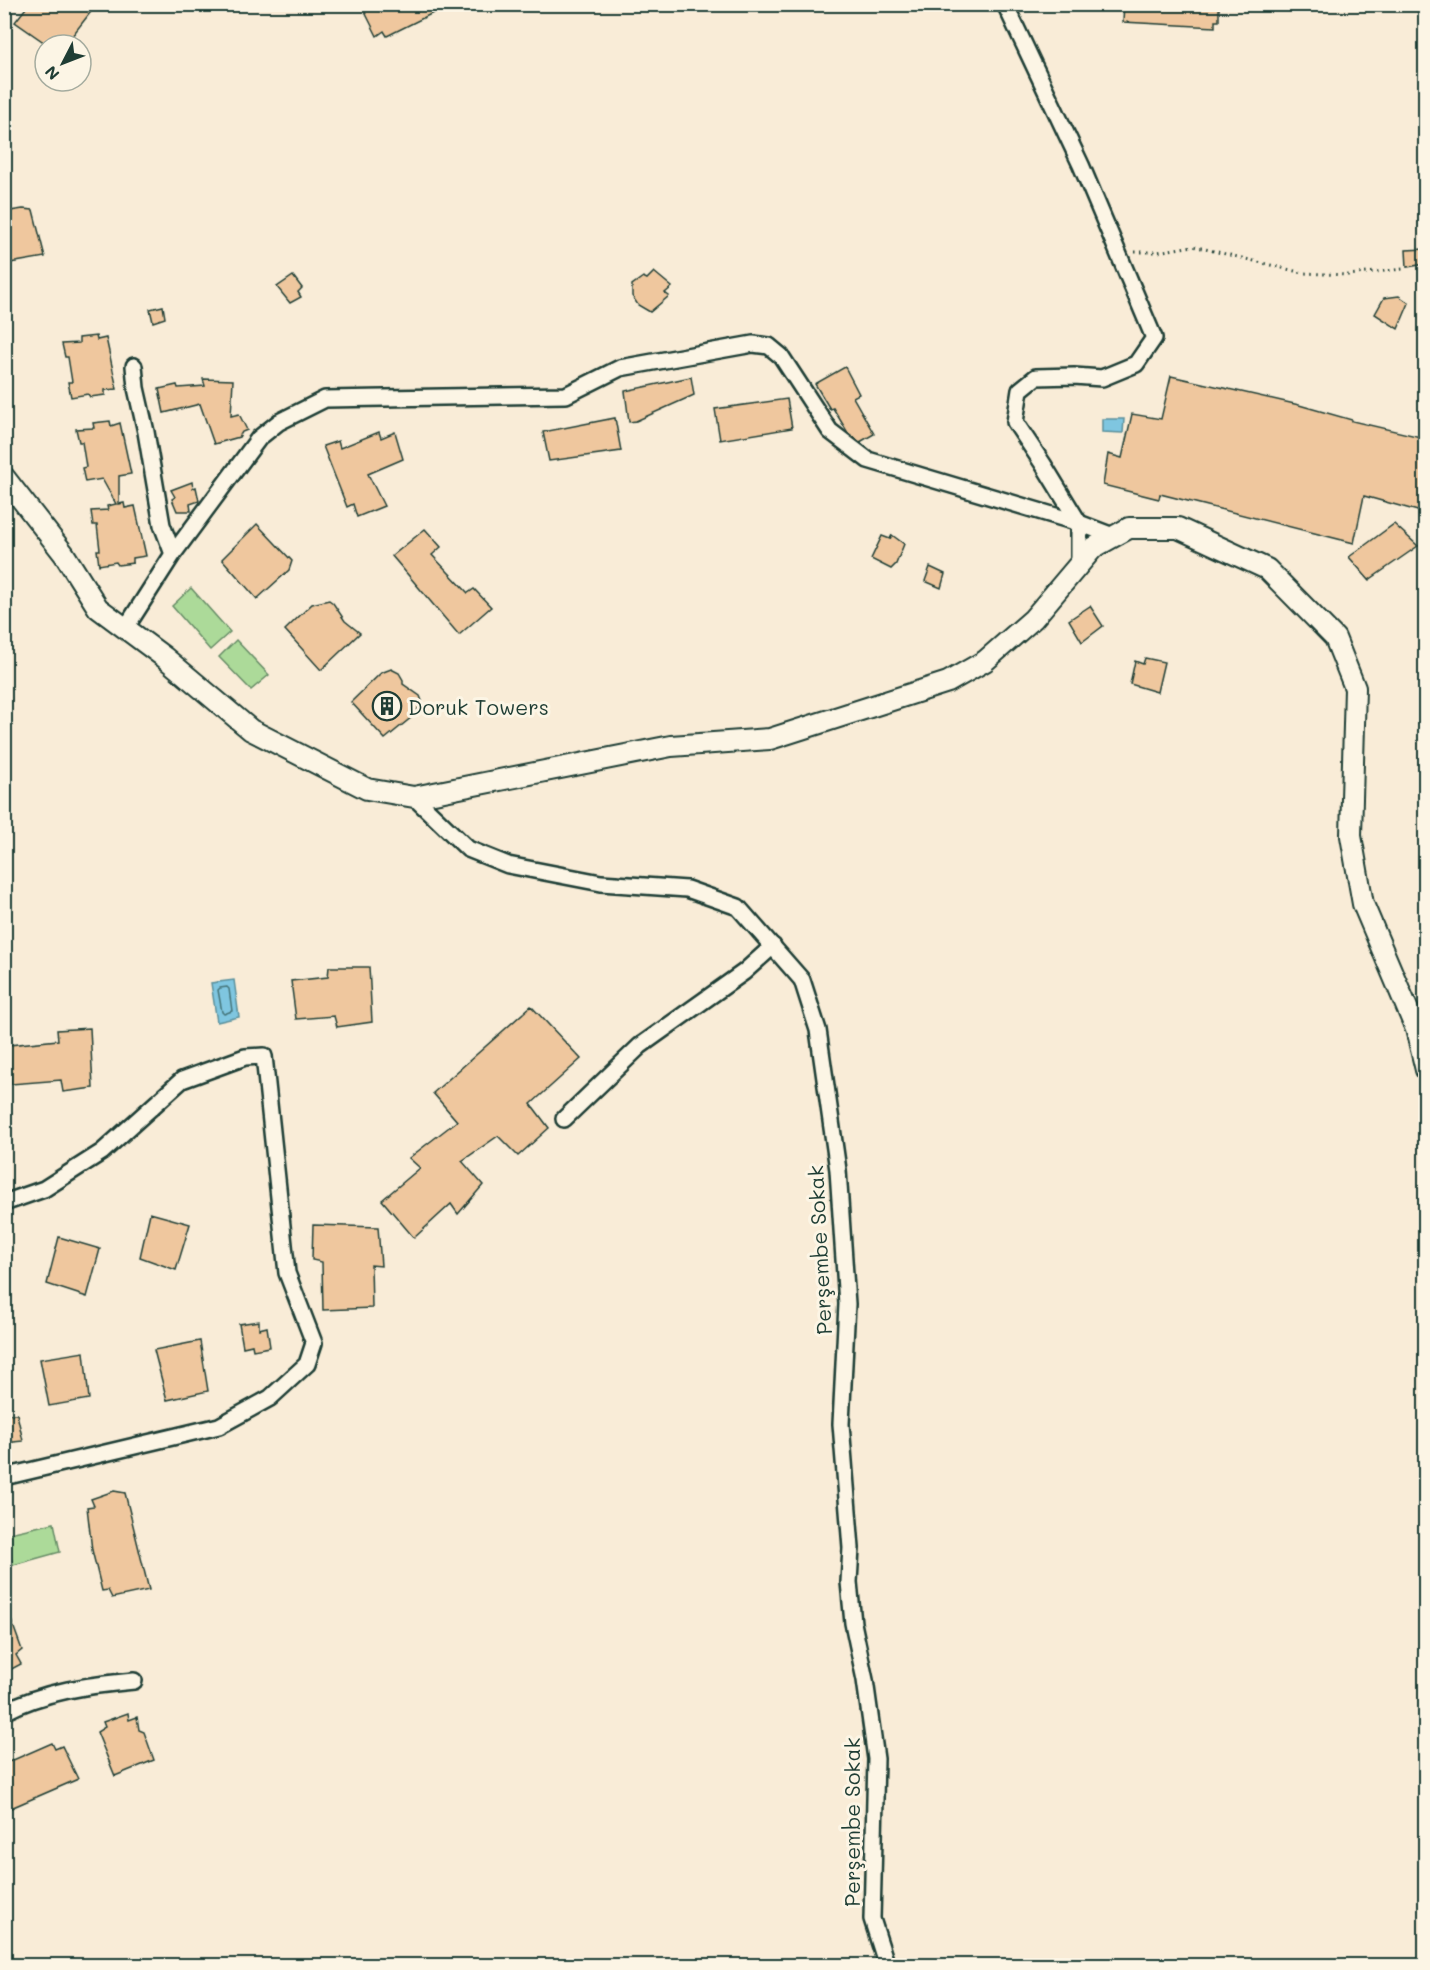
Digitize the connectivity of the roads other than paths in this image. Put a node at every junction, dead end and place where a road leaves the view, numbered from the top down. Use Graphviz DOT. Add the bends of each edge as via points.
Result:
graph roads {
  1 [pos="1005,4"];
  2 [pos="134,366"];
  3 [pos="4,477"];
  4 [pos="1079,524"];
  5 [pos="1113,536"];
  6 [pos="173,554"];
  7 [pos="1079,565"];
  8 [pos="125,628"];
  9 [pos="414,797"];
  10 [pos="773,946"];
  11 [pos="1425,1070"];
  12 [pos="564,1119"];
  13 [pos="4,1203"];
  14 [pos="4,1477"];
  15 [pos="134,1681"];
  16 [pos="4,1712"];
  17 [pos="887,1965"];
  1 -- 4 [label="street" via="1081,165 1154,338 1136,363 1102,378 1036,377 1020,390 1015,422"];
  2 -- 6 [label="street" via="162,525"];
  3 -- 8 [label="street" via="64,554 98,608"];
  4 -- 5 [label="street"];
  4 -- 6 [label="street" via="868,460 830,431 781,356 769,346 753,344 620,368 566,395 325,399 279,422 259,438"];
  4 -- 7 [label="street"];
  5 -- 7 [label="street" via="1093,548"];
  5 -- 11 [label="street" via="1129,528 1178,528 1267,569 1335,638 1354,688 1351,836 1363,904 1416,1029"];
  6 -- 8 [label="street"];
  7 -- 9 [label="street" via="1033,619 985,660 948,682 770,740 671,746"];
  8 -- 9 [label="street" via="250,730 367,789"];
  9 -- 10 [label="street, Perşembe Sokak" via="468,849 508,865 601,883 687,889 738,907"];
  10 -- 12 [label="street" via="744,972 640,1046"];
  10 -- 17 [label="street, Perşembe Sokak" via="802,980 818,1030 838,1170 847,1304 841,1424 851,1548 849,1582 876,1759 872,1919"];
  13 -- 14 [label="street" via="44,1189 102,1152 182,1080 245,1058 264,1056 287,1274 314,1343 307,1364 270,1398 219,1426"];
  15 -- 16 [label="street" via="56,1693"];
}
